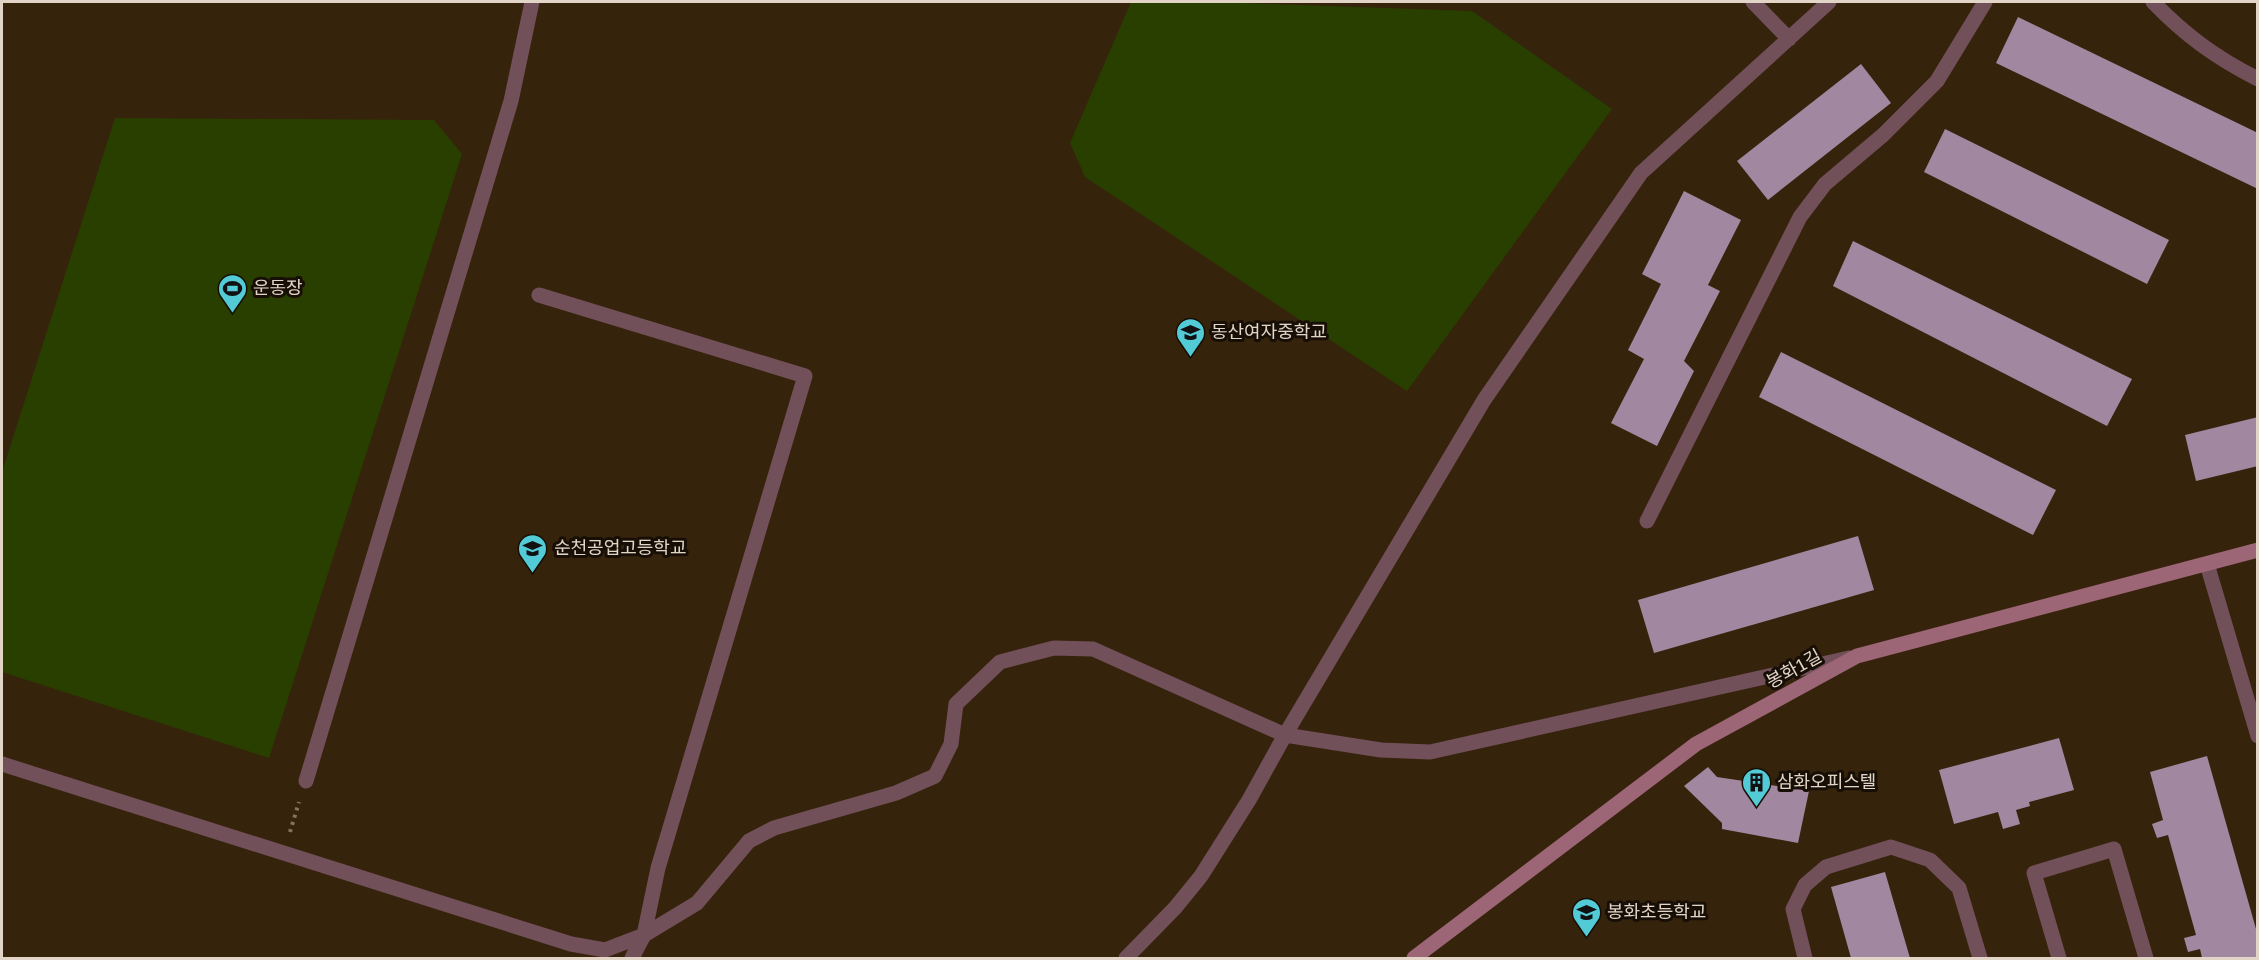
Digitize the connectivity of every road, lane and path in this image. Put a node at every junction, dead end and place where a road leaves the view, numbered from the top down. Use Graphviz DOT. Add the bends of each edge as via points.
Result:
graph roads {
  1 [pos="532,2"];
  2 [pos="1753,2"];
  3 [pos="1829,2"];
  4 [pos="1985,2"];
  5 [pos="2153,2"];
  6 [pos="1788,39"];
  7 [pos="2258,79"];
  8 [pos="539,295"];
  9 [pos="1647,521"];
  10 [pos="2258,550"];
  11 [pos="2207,564"];
  12 [pos="1857,656"];
  13 [pos="1285,735"];
  14 [pos="2258,736"];
  15 [pos="2,764"];
  16 [pos="306,781"];
  17 [pos="283,853"];
  18 [pos="644,935"];
  19 [pos="632,958"];
  20 [pos="1126,958"];
  21 [pos="1414,958"];
  22 [pos="1805,958"];
  23 [pos="1980,958"];
  24 [pos="2059,958"];
  25 [pos="2146,958"];
  1 -- 16 [label="street" via="511,101"];
  2 -- 6 [label="street"];
  3 -- 6 [label="street"];
  4 -- 9 [label="street" via="1937,81 1884,135 1825,184 1800,217"];
  5 -- 7 [label="street" via="2219,59"];
  6 -- 13 [label="street" via="1641,173 1484,400"];
  8 -- 18 [label="street" via="805,376 658,868"];
  10 -- 11 [label="street, 봉화1길"];
  11 -- 12 [label="street, 봉화1길"];
  11 -- 14 [label="street"];
  12 -- 13 [label="street" via="1430,752 1381,750"];
  12 -- 21 [label="street, 봉화1길" via="1696,744"];
  13 -- 18 [label="street" via="1093,649 1054,648 1000,662 956,704 951,744 935,776 896,793 774,828 749,841 697,903"];
  13 -- 20 [label="street" via="1201,876"];
  15 -- 17 [label="street"];
  16 -- 17 [label="path"];
  17 -- 18 [label="street" via="571,944 606,950"];
  18 -- 19 [label="street"];
  22 -- 23 [label="street" via="1793,909 1805,885 1826,867 1892,847 1930,860 1959,888"];
  24 -- 25 [label="street" via="2034,873 2114,849"];
}
